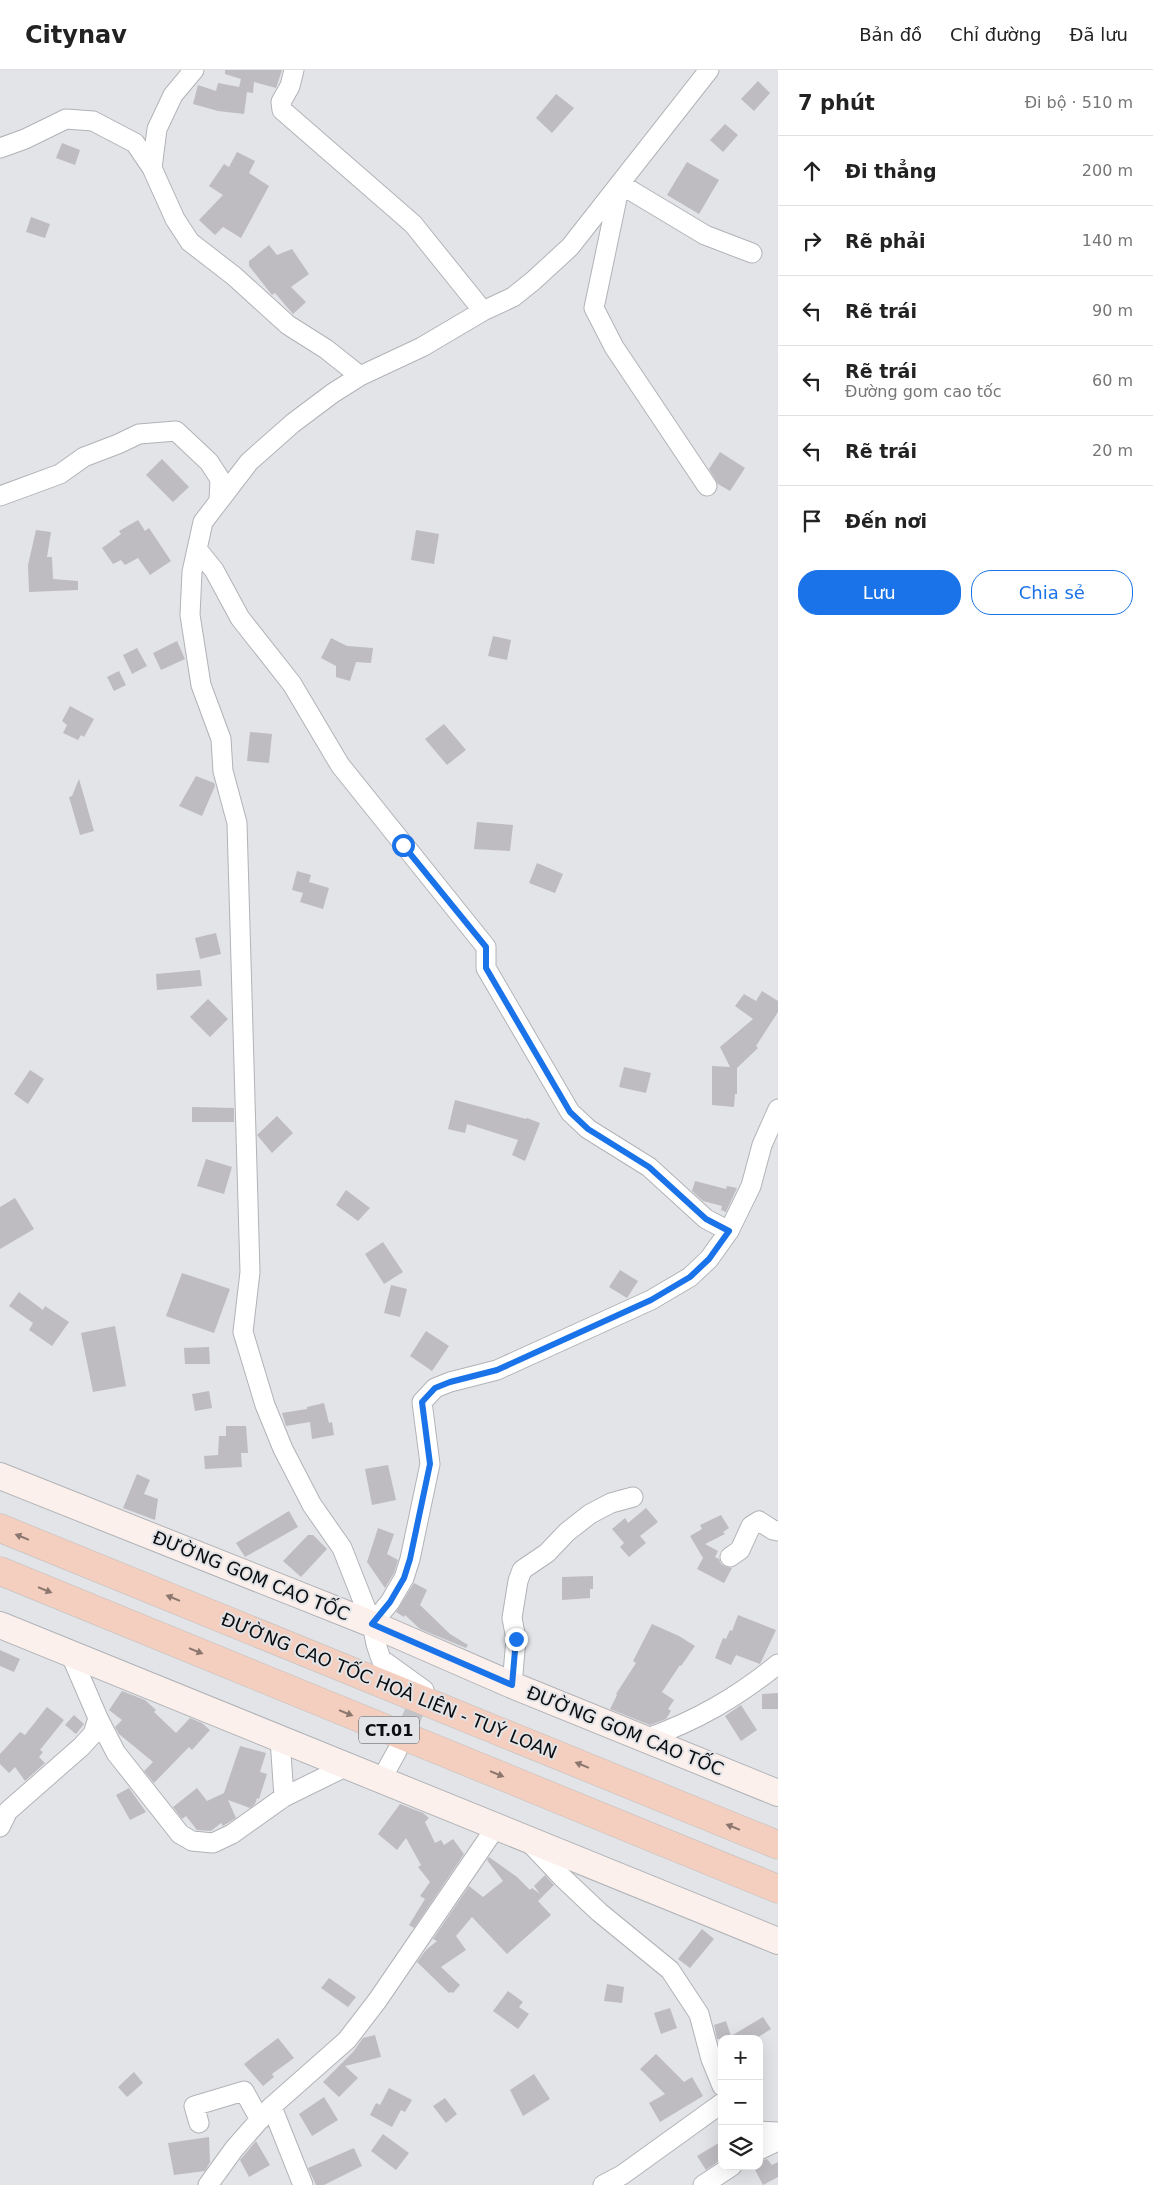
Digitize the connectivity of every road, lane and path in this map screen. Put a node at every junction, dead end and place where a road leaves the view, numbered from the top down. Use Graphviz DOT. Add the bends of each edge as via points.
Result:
graph roads {
  1 [pos="194,70"];
  2 [pos="294,70"];
  3 [pos="709,70"];
  4 [pos="0,148"];
  5 [pos="152,168"];
  6 [pos="620,184"];
  7 [pos="752,253"];
  8 [pos="483,311"];
  9 [pos="360,376"];
  10 [pos="707,486"];
  11 [pos="0,496"];
  12 [pos="219,500"];
  13 [pos="197,549"];
  14 [pos="778,1108"];
  15 [pos="729,1231"];
  16 [pos="2,1474"];
  17 [pos="634,1497"];
  18 [pos="0,1528"];
  19 [pos="778,1531"];
  20 [pos="730,1556"];
  21 [pos="0,1571"];
  22 [pos="372,1624"];
  23 [pos="0,1625"];
  24 [pos="70,1653"];
  25 [pos="778,1664"];
  26 [pos="512,1685"];
  27 [pos="424,1690"];
  28 [pos="98,1718"];
  29 [pos="280,1738"];
  30 [pos="645,1739"];
  31 [pos="397,1751"];
  32 [pos="347,1766"];
  33 [pos="381,1780"];
  34 [pos="778,1793"];
  35 [pos="284,1797"];
  36 [pos="0,1827"];
  37 [pos="496,1827"];
  38 [pos="526,1839"];
  39 [pos="778,1845"];
  40 [pos="778,1889"];
  41 [pos="778,1941"];
  42 [pos="720,2080"];
  43 [pos="718,2106"];
  44 [pos="266,2113"];
  45 [pos="198,2123"];
  46 [pos="763,2131"];
  47 [pos="778,2132"];
  48 [pos="778,2141"];
  49 [pos="763,2148"];
  50 [pos="726,2170"];
  51 [pos="208,2185"];
  52 [pos="303,2185"];
  53 [pos="603,2185"];
  54 [pos="702,2185"];
  1 -- 5 [label="street" via="173,95 157,129"];
  2 -- 8 [label="street" via="281,102 282,110 413,224"];
  3 -- 6 [label="street"];
  4 -- 5 [label="street" via="66,119 93,121 135,143"];
  5 -- 9 [label="street" via="175,219 190,242 288,324"];
  6 -- 7 [label="street" via="705,235"];
  6 -- 8 [label="street" via="570,247 513,297"];
  6 -- 10 [label="street" via="594,308 614,347"];
  8 -- 9 [label="street" via="422,347"];
  9 -- 12 [label="street" via="293,422 249,462"];
  11 -- 12 [label="street" via="60,474 84,457 139,434 176,431 209,462 220,479"];
  12 -- 13 [label="street" via="203,522"];
  13 -- 15 [label="street" via="214,570 240,618 292,684 340,765 486,947 486,968 570,1112 588,1129 649,1167 706,1219"];
  13 -- 22 [label="street" via="192,572 190,614 202,685 222,739 223,771 237,823 250,1272 243,1332 265,1405 283,1449 312,1505 342,1548"];
  14 -- 15 [label="street" via="762,1145 751,1186"];
  15 -- 22 [label="street" via="709,1259 690,1277 651,1300 497,1370 435,1388 422,1402 430,1464 412,1550 404,1578"];
  16 -- 22 [label="main road, ĐƯỜNG GOM CAO TỐC"];
  17 -- 26 [label="street" via="611,1503 590,1514 547,1553 522,1570 512,1618 516,1639"];
  39 -- 18 [label="highway, ĐƯỜNG CAO TỐC HOÀ LIÊN - TUÝ LOAN / CT.01, one-way"];
  19 -- 20 [label="street" via="759,1521 751,1526 740,1550"];
  21 -- 40 [label="highway, CT.01, one-way"];
  22 -- 26 [label="main road, ĐƯỜNG GOM CAO TỐC"];
  22 -- 27 [label="street" via="382,1658"];
  23 -- 24 [label="main road"];
  24 -- 28 [label="street"];
  24 -- 29 [label="main road"];
  25 -- 30 [label="street" via="744,1691 678,1727"];
  26 -- 30 [label="main road, ĐƯỜNG GOM CAO TỐC"];
  28 -- 35 [label="street" via="122,1761 180,1834 192,1842 213,1843 232,1834"];
  28 -- 36 [label="street" via="93,1734 8,1811"];
  29 -- 32 [label="main road"];
  29 -- 35 [label="street"];
  30 -- 34 [label="main road, ĐƯỜNG GOM CAO TỐC"];
  31 -- 33 [label="street"];
  32 -- 33 [label="main road"];
  32 -- 35 [label="street"];
  33 -- 37 [label="main road"];
  37 -- 38 [label="main road"];
  37 -- 44 [label="street" via="347,2040"];
  38 -- 41 [label="main road"];
  38 -- 42 [label="street" via="599,1912 670,1970 699,2014"];
  43 -- 53 [label="street" via="622,2175"];
  44 -- 45 [label="street" via="244,2091 194,2106"];
  44 -- 51 [label="street"];
  44 -- 52 [label="street"];
  46 -- 47 [label="street"];
  48 -- 49 [label="street"];
  50 -- 54 [label="street"];
}
